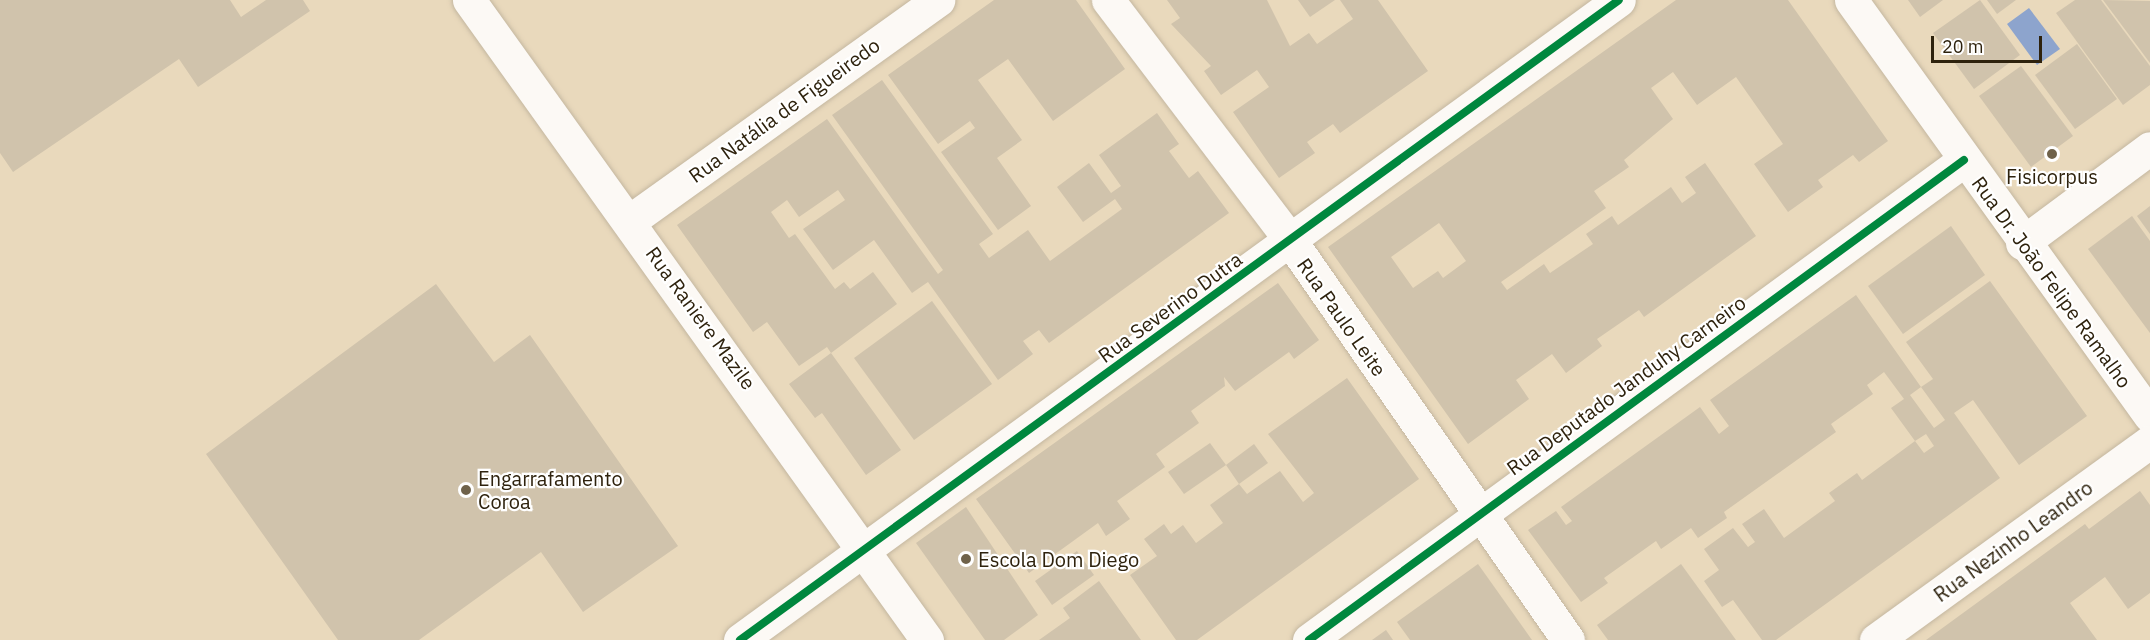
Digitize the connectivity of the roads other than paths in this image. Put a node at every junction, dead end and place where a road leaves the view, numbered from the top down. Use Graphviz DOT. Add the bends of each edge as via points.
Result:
graph roads {
  1 [pos="469,0"];
  2 [pos="938,0"];
  3 [pos="1108,0"];
  4 [pos="1619,0"];
  5 [pos="1851,0"];
  6 [pos="2150,148"];
  7 [pos="1964,160"];
  8 [pos="631,220"];
  9 [pos="1290,240"];
  10 [pos="2022,243"];
  11 [pos="2150,416"];
  12 [pos="2150,442"];
  13 [pos="1478,514"];
  14 [pos="865,548"];
  15 [pos="740,640"];
  16 [pos="927,640"];
  17 [pos="1309,640"];
  18 [pos="1568,640"];
  19 [pos="1876,640"];
  1 -- 8 [label="street, Rua Raniere Mazile"];
  2 -- 8 [label="street, Rua Natália de Figueiredo"];
  3 -- 9 [label="street, Rua Paulo Leite"];
  4 -- 9 [label="street, Rua Severino Dutra"];
  5 -- 7 [label="street, Rua Dr. João Felipe Ramalho"];
  6 -- 10 [label="street"];
  7 -- 10 [label="street, Rua Dr. João Felipe Ramalho"];
  7 -- 13 [label="street, Rua Deputado Janduhy Carneiro"];
  8 -- 14 [label="street, Rua Raniere Mazile"];
  9 -- 13 [label="street, Rua Paulo Leite"];
  9 -- 14 [label="street, Rua Severino Dutra"];
  10 -- 11 [label="street, Rua Dr. João Felipe Ramalho"];
  12 -- 19 [label="street, Rua Nezinho Leandro"];
  13 -- 17 [label="street, Rua Deputado Janduhy Carneiro"];
  13 -- 18 [label="street, Rua Paulo Leite"];
  14 -- 15 [label="street, Rua Severino Dutra"];
  14 -- 16 [label="street, Rua Raniere Mazile"];
}
